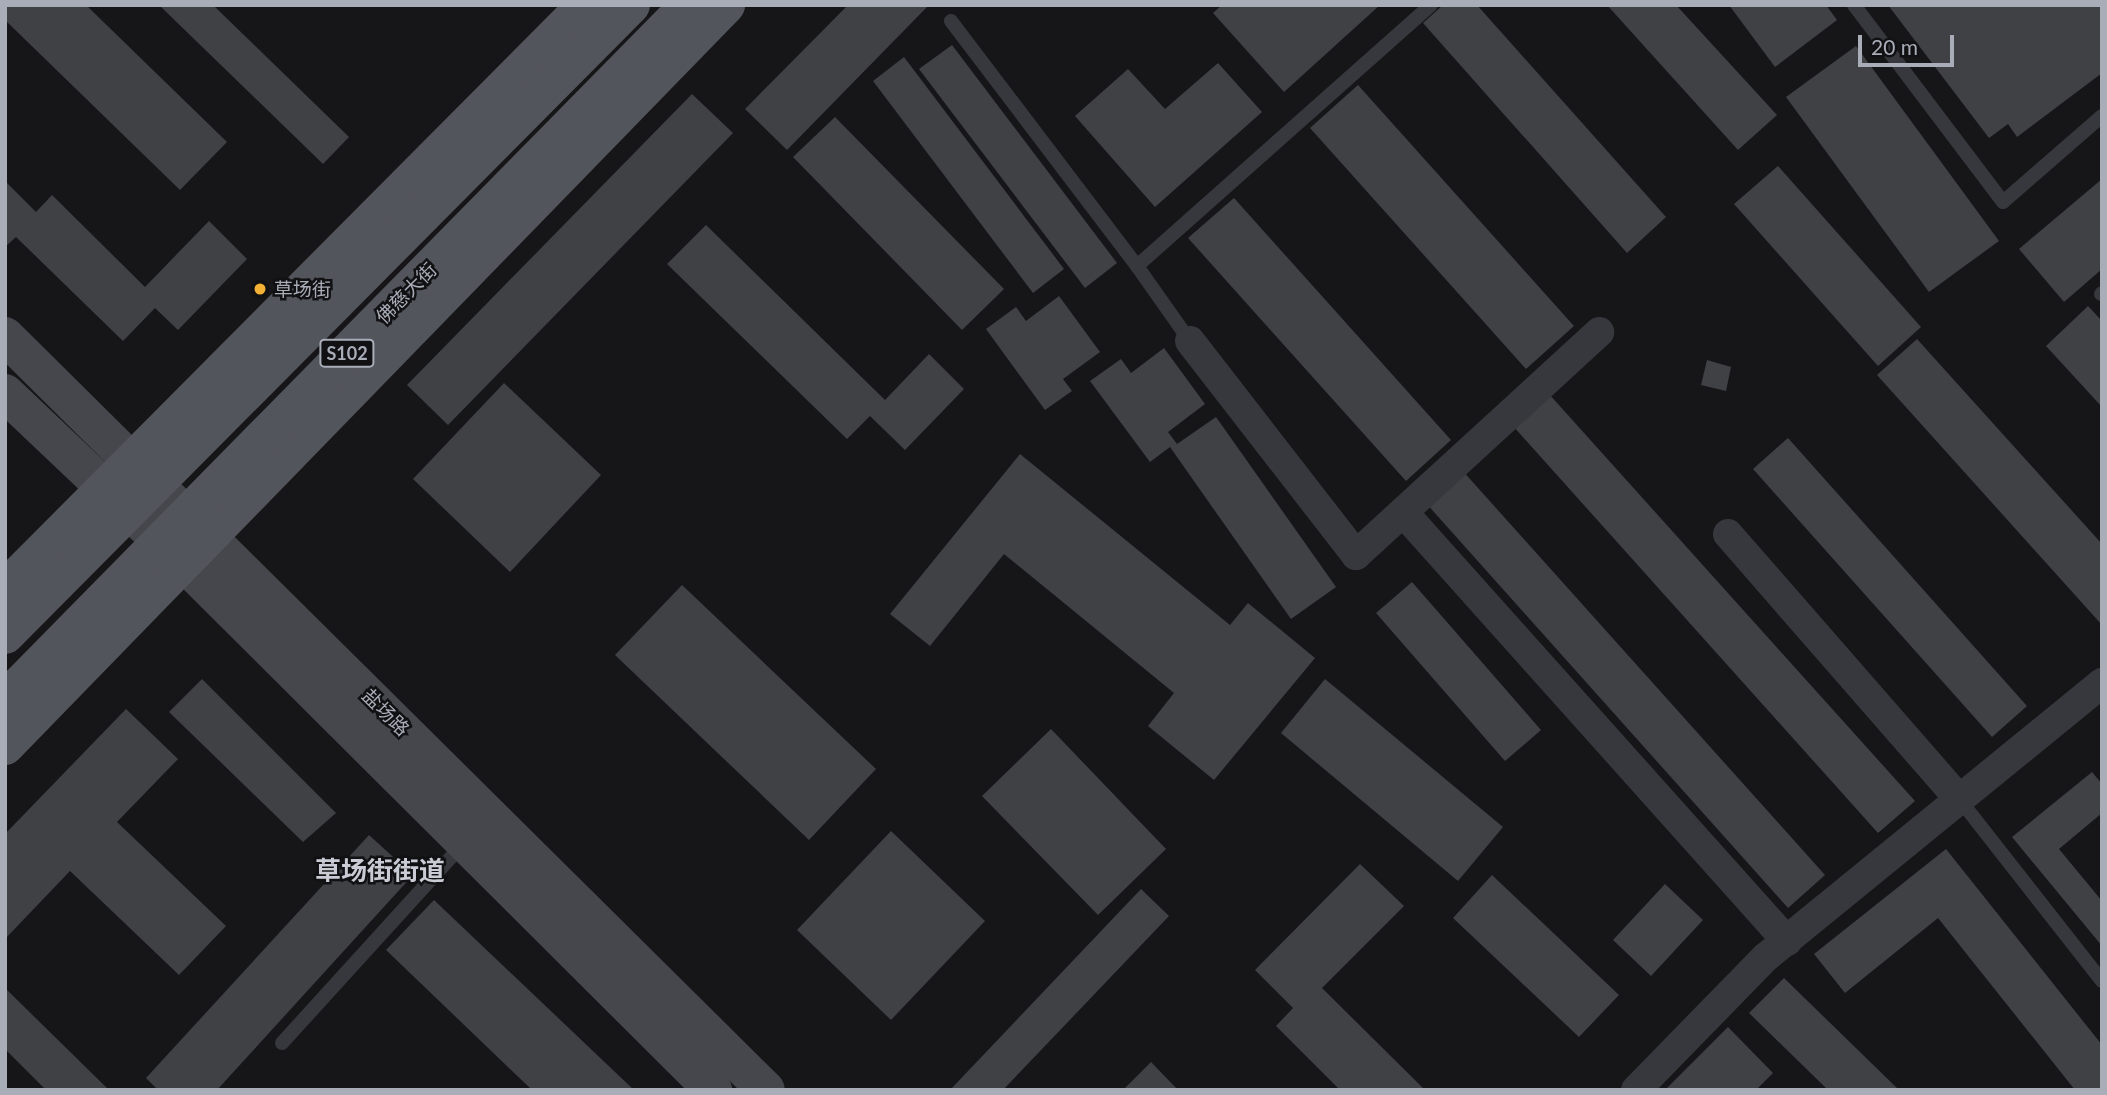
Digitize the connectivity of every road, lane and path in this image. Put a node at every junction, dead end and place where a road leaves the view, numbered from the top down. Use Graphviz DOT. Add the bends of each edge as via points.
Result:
graph roads {
  1 [pos="586,5"];
  2 [pos="631,5"];
  3 [pos="689,5"];
  4 [pos="726,5"];
  5 [pos="1431,5"];
  6 [pos="1854,5"];
  7 [pos="951,20"];
  8 [pos="2102,116"];
  9 [pos="1137,266"];
  10 [pos="1599,332"];
  11 [pos="5,336"];
  12 [pos="1190,341"];
  13 [pos="5,393"];
  14 [pos="132,461"];
  15 [pos="105,489"];
  16 [pos="1404,512"];
  17 [pos="1728,534"];
  18 [pos="197,550"];
  19 [pos="5,589"];
  20 [pos="5,635"];
  21 [pos="2102,683"];
  22 [pos="5,700"];
  23 [pos="5,746"];
  24 [pos="1960,800"];
  25 [pos="466,841"];
  26 [pos="1787,940"];
  27 [pos="2102,981"];
  28 [pos="282,1043"];
  29 [pos="703,1086"];
  30 [pos="766,1090"];
  31 [pos="1636,1090"];
  1 -- 14 [label="main road"];
  2 -- 20 [label="main road, S102, bridge"];
  3 -- 22 [label="main road, 佛慈大街 / S102, bridge"];
  4 -- 18 [label="main road"];
  5 -- 9 [label="lane"];
  6 -- 8 [label="lane" via="2003,202"];
  7 -- 9 [label="lane"];
  9 -- 12 [label="lane"];
  10 -- 16 [label="street"];
  11 -- 14 [label="main road, 盐场路"];
  12 -- 16 [label="street" via="1356,555"];
  13 -- 15 [label="main road, 盐场路"];
  14 -- 15 [label="main road"];
  14 -- 18 [label="main road, 盐场路"];
  15 -- 18 [label="main road, 盐场路"];
  15 -- 19 [label="main road"];
  16 -- 26 [label="street"];
  17 -- 24 [label="street"];
  18 -- 23 [label="main road"];
  18 -- 25 [label="main road, 盐场路"];
  18 -- 30 [label="main road, 盐场路"];
  21 -- 24 [label="street"];
  24 -- 26 [label="street"];
  24 -- 27 [label="lane"];
  25 -- 28 [label="lane"];
  25 -- 29 [label="main road, 盐场路"];
  26 -- 31 [label="street"];
}
